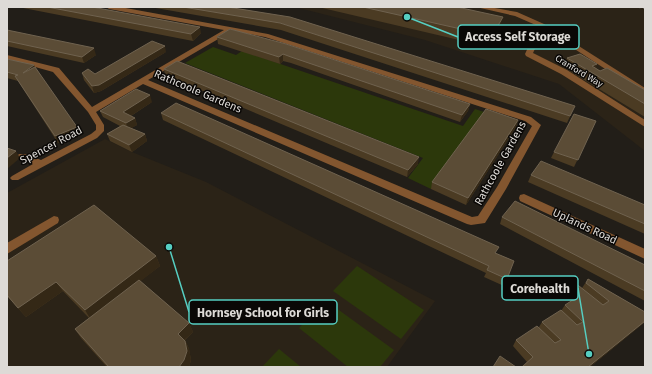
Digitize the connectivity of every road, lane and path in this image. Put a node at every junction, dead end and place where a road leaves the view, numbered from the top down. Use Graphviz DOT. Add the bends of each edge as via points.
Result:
graph roads {
  1 [pos="109,7"];
  2 [pos="479,7"];
  3 [pos="542,25"];
  4 [pos="232,28"];
  5 [pos="7,57"];
  6 [pos="142,81"];
  7 [pos="645,90"];
  8 [pos="91,111"];
  9 [pos="645,124"];
  10 [pos="22,156"];
  11 [pos="41,164"];
  12 [pos="15,178"];
  13 [pos="524,198"];
  14 [pos="54,220"];
  15 [pos="7,249"];
  16 [pos="645,254"];
  1 -- 4 [label="street"];
  2 -- 3 [label="street, Cranford Way" via="517,14"];
  3 -- 7 [label="street, Cranford Way"];
  3 -- 9 [label="street, Cranford Way" via="529,54 564,72"];
  4 -- 6 [label="street, Rathcoole Gardens"];
  4 -- 6 [label="street, Rathcoole Gardens" via="266,35 528,120 536,125 481,220 471,221"];
  5 -- 8 [label="street" via="56,70"];
  6 -- 8 [label="street, Rathcoole Gardens"];
  8 -- 11 [label="street, Spencer Road" via="100,125 100,131"];
  10 -- 11 [label="street"];
  11 -- 12 [label="street, Spencer Road"];
  13 -- 16 [label="street, Uplands Road"];
  14 -- 15 [label="street"];
}
